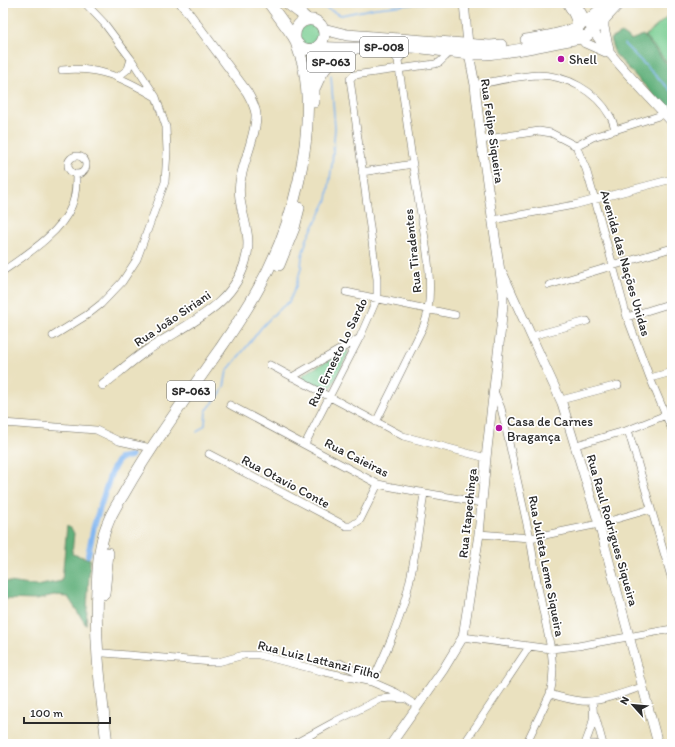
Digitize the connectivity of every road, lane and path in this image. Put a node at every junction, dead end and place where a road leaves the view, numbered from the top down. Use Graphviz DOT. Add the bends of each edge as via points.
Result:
graph roads {
  1 [pos="85,3"];
  2 [pos="181,3"];
  3 [pos="269,3"];
  4 [pos="287,3"];
  5 [pos="464,3"];
  6 [pos="567,3"];
  7 [pos="576,3"];
  8 [pos="607,3"];
  9 [pos="619,3"];
  10 [pos="299,12"];
  11 [pos="604,18"];
  12 [pos="308,20"];
  13 [pos="587,21"];
  14 [pos="577,27"];
  15 [pos="323,29"];
  16 [pos="593,31"];
  17 [pos="369,36"];
  18 [pos="581,38"];
  19 [pos="295,40"];
  20 [pos="362,47"];
  21 [pos="387,47"];
  22 [pos="410,47"];
  23 [pos="316,48"];
  24 [pos="468,49"];
  25 [pos="450,52"];
  26 [pos="611,55"];
  27 [pos="131,59"];
  28 [pos="398,64"];
  29 [pos="62,70"];
  30 [pos="118,77"];
  31 [pos="474,85"];
  32 [pos="313,91"];
  33 [pos="156,97"];
  34 [pos="665,114"];
  35 [pos="672,122"];
  36 [pos="615,130"];
  37 [pos="481,140"];
  38 [pos="576,146"];
  39 [pos="413,164"];
  40 [pos="362,172"];
  41 [pos="76,174"];
  42 [pos="672,179"];
  43 [pos="595,200"];
  44 [pos="493,220"];
  45 [pos="672,248"];
  46 [pos="499,263"];
  47 [pos="614,265"];
  48 [pos="4,270"];
  49 [pos="549,285"];
  50 [pos="346,292"];
  51 [pos="377,298"];
  52 [pos="672,303"];
  53 [pos="503,304"];
  54 [pos="517,305"];
  55 [pos="429,310"];
  56 [pos="455,315"];
  57 [pos="627,317"];
  58 [pos="587,321"];
  59 [pos="53,336"];
  60 [pos="532,336"];
  61 [pos="360,337"];
  62 [pos="270,365"];
  63 [pos="672,372"];
  64 [pos="292,377"];
  65 [pos="650,378"];
  66 [pos="103,385"];
  67 [pos="618,385"];
  68 [pos="494,390"];
  69 [pos="329,396"];
  70 [pos="561,400"];
  71 [pos="230,405"];
  72 [pos="666,415"];
  73 [pos="376,422"];
  74 [pos="3,423"];
  75 [pos="628,430"];
  76 [pos="672,430"];
  77 [pos="305,444"];
  78 [pos="576,445"];
  79 [pos="151,448"];
  80 [pos="209,454"];
  81 [pos="486,458"];
  82 [pos="378,484"];
  83 [pos="424,493"];
  84 [pos="482,503"];
  85 [pos="651,510"];
  86 [pos="599,524"];
  87 [pos="479,534"];
  88 [pos="530,538"];
  89 [pos="672,580"];
  90 [pos="672,629"];
  91 [pos="630,636"];
  92 [pos="463,637"];
  93 [pos="529,647"];
  94 [pos="551,650"];
  95 [pos="104,652"];
  96 [pos="340,663"];
  97 [pos="372,682"];
  98 [pos="642,687"];
  99 [pos="550,694"];
  100 [pos="407,700"];
  101 [pos="592,701"];
  102 [pos="417,706"];
  103 [pos="595,713"];
  104 [pos="106,744"];
  105 [pos="112,744"];
  106 [pos="294,744"];
  107 [pos="392,744"];
  108 [pos="464,744"];
  109 [pos="526,744"];
  110 [pos="585,744"];
  111 [pos="595,744"];
  112 [pos="603,744"];
  113 [pos="658,744"];
  1 -- 27 [label="street"];
  2 -- 66 [label="street, Rua João Siriani" via="247,92 256,114 240,183 240,198 249,241 247,254 237,280 221,302 208,313 144,352"];
  3 -- 19 [label="main road"];
  4 -- 10 [label="main road, SP-008"];
  5 -- 24 [label="street, Rua Felipe Siqueira"];
  6 -- 14 [label="street"];
  7 -- 13 [label="street"];
  8 -- 13 [label="main road, SP-008"];
  9 -- 11 [label="main road, SP-008"];
  10 -- 12 [label="main road, SP-008"];
  10 -- 17 [label="main road"];
  11 -- 16 [label="main road, SP-008"];
  11 -- 26 [label="street"];
  12 -- 15 [label="main road, SP-008" via="317,22"];
  12 -- 19 [label="main road" via="298,24 294,33"];
  13 -- 14 [label="main road, SP-008"];
  13 -- 16 [label="street"];
  14 -- 18 [label="street"];
  14 -- 24 [label="main road, SP-008" via="555,35"];
  15 -- 17 [label="main road, SP-008" via="347,35"];
  15 -- 23 [label="main road" via="323,39"];
  16 -- 18 [label="main road, SP-008"];
  16 -- 26 [label="street"];
  17 -- 24 [label="main road, SP-008"];
  18 -- 24 [label="main road, SP-008" via="485,54"];
  18 -- 26 [label="street" via="585,43"];
  19 -- 23 [label="main road, SP-008" via="304,49"];
  19 -- 79 [label="main road, SP-063" via="303,65 308,111 307,132 299,181 282,238 258,291"];
  20 -- 21 [label="main road, SP-008"];
  20 -- 23 [label="main road, SP-008"];
  20 -- 32 [label="main road, SP-063" via="333,60 325,68"];
  21 -- 22 [label="main road, SP-008"];
  21 -- 28 [label="street"];
  22 -- 25 [label="main road, SP-008"];
  22 -- 28 [label="street"];
  23 -- 32 [label="main road, SP-063"];
  24 -- 25 [label="main road, SP-008"];
  24 -- 31 [label="street, Rua Felipe Siqueira"];
  25 -- 28 [label="street" via="435,64"];
  26 -- 34 [label="street"];
  27 -- 30 [label="street" via="128,68"];
  27 -- 33 [label="street"];
  28 -- 39 [label="street, Rua Tiradentes"];
  28 -- 40 [label="street, Rua Ernesto Lo Sardo" via="351,77"];
  29 -- 30 [label="street" via="95,70"];
  30 -- 33 [label="street"];
  31 -- 36 [label="street" via="540,75 572,82 584,88 597,100 610,116"];
  31 -- 37 [label="street, Rua Felipe Siqueira"];
  32 -- 95 [label="main road, SP-063" via="314,140 294,228 278,266 253,314 156,455 130,495 113,529 104,592"];
  33 -- 59 [label="street" via="166,127 165,182 137,259 122,282 101,304"];
  34 -- 35 [label="street"];
  34 -- 36 [label="street"];
  36 -- 38 [label="street"];
  37 -- 38 [label="street" via="539,131 551,133"];
  37 -- 44 [label="street, Rua Felipe Siqueira"];
  38 -- 43 [label="street, Avenida das Nações Unidas"];
  39 -- 40 [label="street"];
  39 -- 55 [label="street, Rua Tiradentes" via="427,260"];
  40 -- 51 [label="street, Rua Ernesto Lo Sardo" via="377,279"];
  41 -- 48 [label="street" via="72,206 65,218 34,248"];
  42 -- 43 [label="street"];
  43 -- 44 [label="street"];
  43 -- 47 [label="street, Avenida das Nações Unidas"];
  44 -- 46 [label="street, Rua Felipe Siqueira"];
  45 -- 47 [label="street"];
  46 -- 53 [label="street, Rua Itapechinga"];
  46 -- 54 [label="street, Rua Raul Rodrigues Siqueira"];
  47 -- 49 [label="street"];
  47 -- 57 [label="street, Avenida das Nações Unidas"];
  50 -- 51 [label="street"];
  51 -- 55 [label="street"];
  51 -- 61 [label="street, Rua Ernesto Lo Sardo"];
  52 -- 57 [label="street"];
  53 -- 54 [label="street"];
  53 -- 68 [label="street, Rua Itapechinga"];
  54 -- 60 [label="street, Rua Raul Rodrigues Siqueira"];
  55 -- 56 [label="street"];
  55 -- 73 [label="street, Rua Tiradentes"];
  57 -- 65 [label="street, Avenida das Nações Unidas"];
  58 -- 60 [label="street"];
  60 -- 70 [label="street, Rua Raul Rodrigues Siqueira"];
  61 -- 64 [label="street"];
  61 -- 69 [label="street, Rua Ernesto Lo Sardo"];
  62 -- 64 [label="street"];
  63 -- 65 [label="street"];
  64 -- 69 [label="street"];
  65 -- 72 [label="street, Avenida das Nações Unidas"];
  67 -- 70 [label="street"];
  68 -- 81 [label="street, Rua Itapechinga"];
  68 -- 88 [label="street, Rua Julieta Leme Siqueira" via="501,408"];
  69 -- 73 [label="street"];
  69 -- 77 [label="street, Rua Ernesto Lo Sardo"];
  70 -- 78 [label="street, Rua Raul Rodrigues Siqueira"];
  71 -- 77 [label="street, Rua Caieiras"];
  72 -- 75 [label="street"];
  72 -- 76 [label="street, Avenida das Nações Unidas"];
  73 -- 81 [label="street" via="403,436"];
  74 -- 79 [label="street" via="96,430 119,440"];
  75 -- 78 [label="street"];
  75 -- 85 [label="street"];
  77 -- 82 [label="street, Rua Caieiras"];
  78 -- 86 [label="street, Rua Raul Rodrigues Siqueira"];
  79 -- 104 [label="main road, SP-063" via="114,509 107,524 100,553 96,634"];
  80 -- 82 [label="street, Rua Otavio Conte" via="346,526 360,520"];
  81 -- 84 [label="street, Rua Itapechinga"];
  82 -- 83 [label="street, Rua Caieiras"];
  83 -- 84 [label="street, Rua Caieiras"];
  83 -- 97 [label="street" via="416,552 406,596 392,639"];
  84 -- 87 [label="street, Rua Itapechinga"];
  85 -- 86 [label="street"];
  85 -- 89 [label="street"];
  86 -- 88 [label="street"];
  86 -- 91 [label="street, Rua Raul Rodrigues Siqueira"];
  87 -- 88 [label="street"];
  87 -- 92 [label="street, Rua Itapechinga"];
  88 -- 94 [label="street, Rua Julieta Leme Siqueira"];
  90 -- 91 [label="street"];
  91 -- 94 [label="street"];
  91 -- 98 [label="street, Rua Raul Rodrigues Siqueira"];
  92 -- 93 [label="street"];
  92 -- 102 [label="street, Rua Itapechinga" via="444,670"];
  93 -- 94 [label="street"];
  93 -- 108 [label="street"];
  94 -- 99 [label="street, Rua Julieta Leme Siqueira" via="553,669"];
  95 -- 97 [label="street, Rua Luiz Lattanzi Filho" via="212,662 244,655 259,655"];
  95 -- 105 [label="main road, SP-063"];
  96 -- 97 [label="street"];
  97 -- 100 [label="street, Rua Luiz Lattanzi Filho"];
  98 -- 101 [label="street"];
  98 -- 113 [label="street, Rua Raul Rodrigues Siqueira"];
  99 -- 101 [label="street"];
  99 -- 109 [label="street, Rua Julieta Leme Siqueira"];
  100 -- 102 [label="street, Rua Luiz Lattanzi Filho"];
  100 -- 106 [label="street" via="380,699"];
  101 -- 103 [label="street"];
  102 -- 107 [label="street, Rua Itapechinga"];
  103 -- 110 [label="street"];
  103 -- 112 [label="street"];
  110 -- 111 [label="street"];
}
